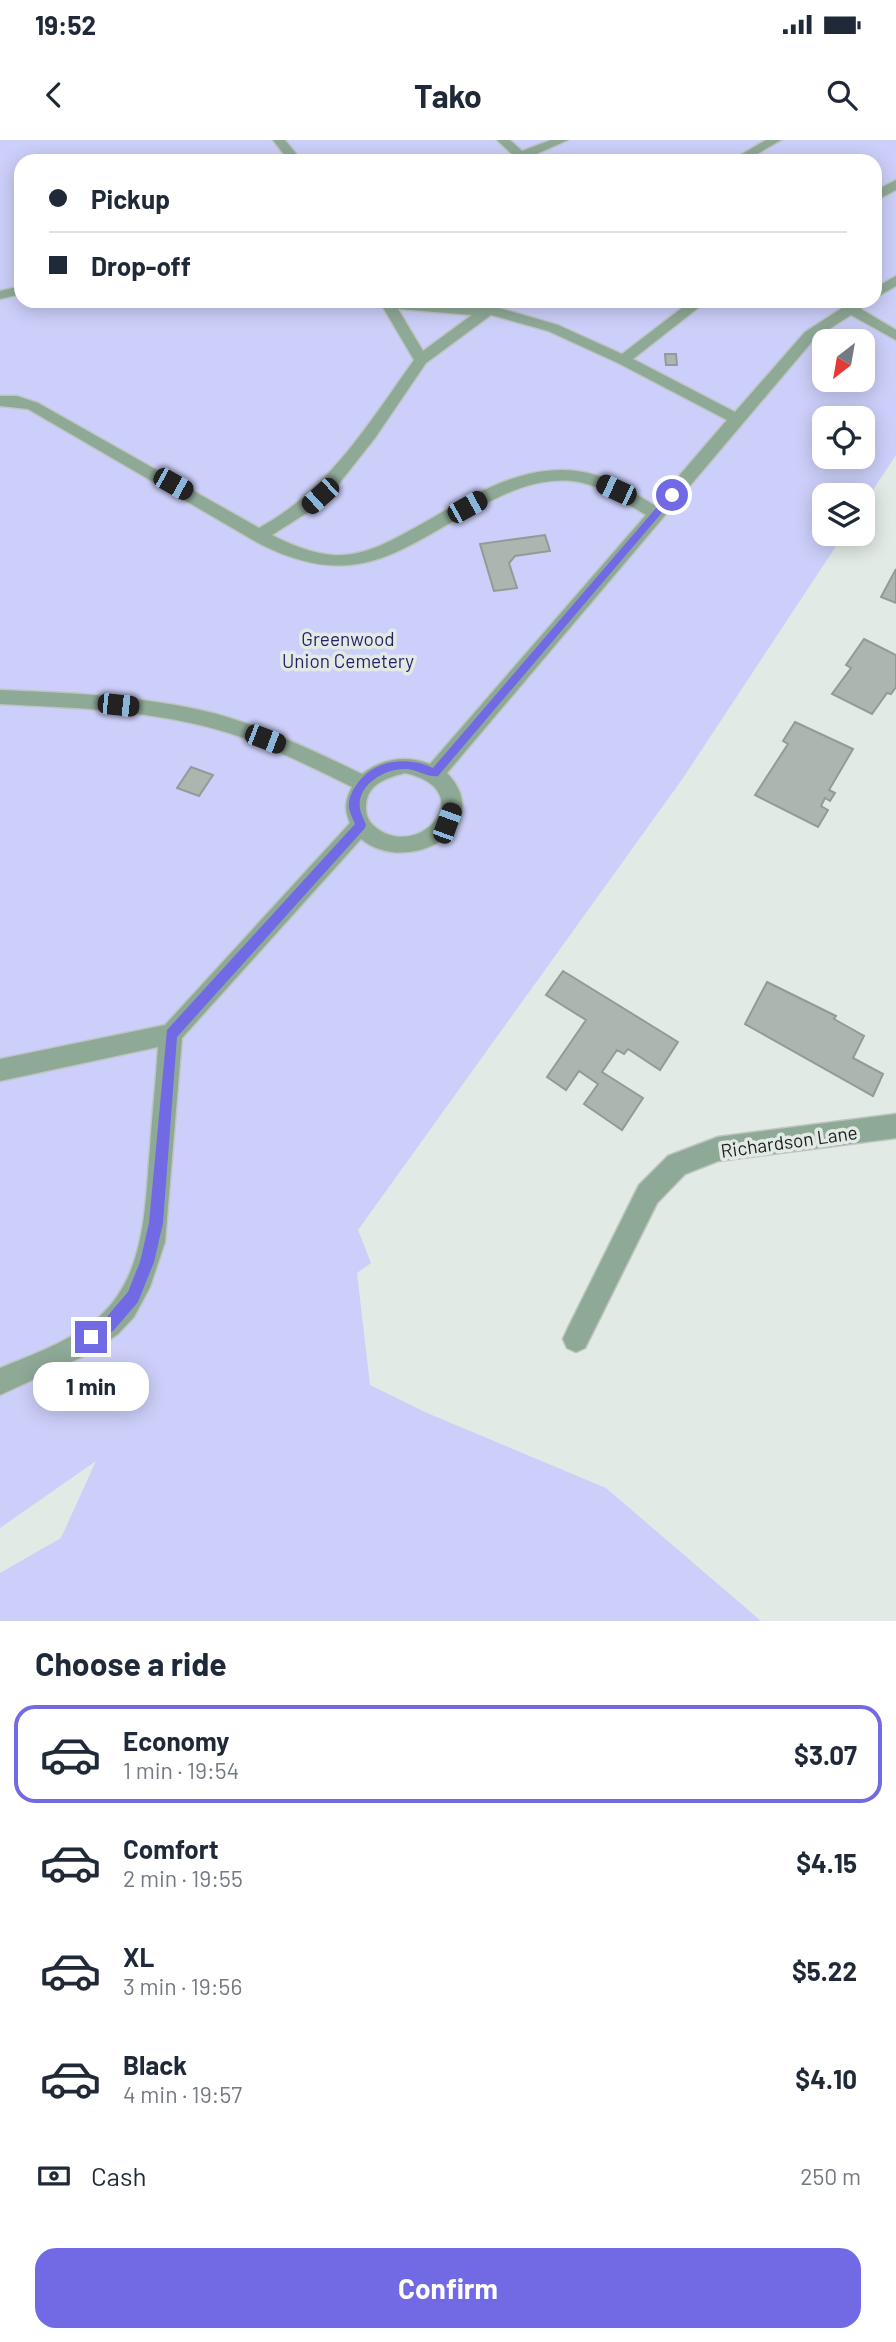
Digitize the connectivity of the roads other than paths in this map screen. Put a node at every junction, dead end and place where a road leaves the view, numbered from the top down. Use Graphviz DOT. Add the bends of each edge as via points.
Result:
graph roads {
  1 [pos="279,140"];
  2 [pos="503,140"];
  3 [pos="562,140"];
  4 [pos="775,140"];
  5 [pos="290,154"];
  6 [pos="519,154"];
  7 [pos="526,154"];
  8 [pos="749,154"];
  9 [pos="391,308"];
  10 [pos="491,308"];
  11 [pos="495,308"];
  12 [pos="691,308"];
  13 [pos="852,308"];
  14 [pos="861,308"];
  15 [pos="896,337"];
  16 [pos="421,359"];
  17 [pos="623,360"];
  18 [pos="0,401"];
  19 [pos="737,419"];
  20 [pos="656,514"];
  21 [pos="259,535"];
  22 [pos="0,697"];
  23 [pos="435,773"];
  24 [pos="363,783"];
  25 [pos="361,825"];
  26 [pos="171,1034"];
  27 [pos="0,1070"];
  28 [pos="896,1126"];
  29 [pos="576,1339"];
  30 [pos="0,1382"];
  1 -- 5 [label="street"];
  2 -- 6 [label="street"];
  3 -- 7 [label="street"];
  4 -- 8 [label="street"];
  9 -- 16 [label="street"];
  10 -- 16 [label="street"];
  11 -- 17 [label="street" via="564,332"];
  12 -- 17 [label="street"];
  13 -- 19 [label="street" via="810,335"];
  14 -- 15 [label="street"];
  16 -- 21 [label="street" via="333,482 304,511"];
  17 -- 19 [label="street"];
  18 -- 21 [label="street" via="33,406"];
  19 -- 20 [label="street"];
  20 -- 21 [label="street" via="599,482 556,475 537,477 487,496 381,554 360,559 307,557"];
  20 -- 23 [label="street"];
  22 -- 24 [label="street" via="73,700 214,721"];
  23 -- 24 [label="street" via="421,767 388,767"];
  23 -- 25 [label="street" via="452,796 447,823 438,834 409,846 393,845 378,840"];
  24 -- 25 [label="street" via="354,808"];
  25 -- 26 [label="street"];
  26 -- 27 [label="street"];
  26 -- 30 [label="street" via="156,1223 133,1297 109,1325 73,1350"];
  28 -- 29 [label="street, Richardson Lane" via="718,1149 677,1165 648,1194"];
}
